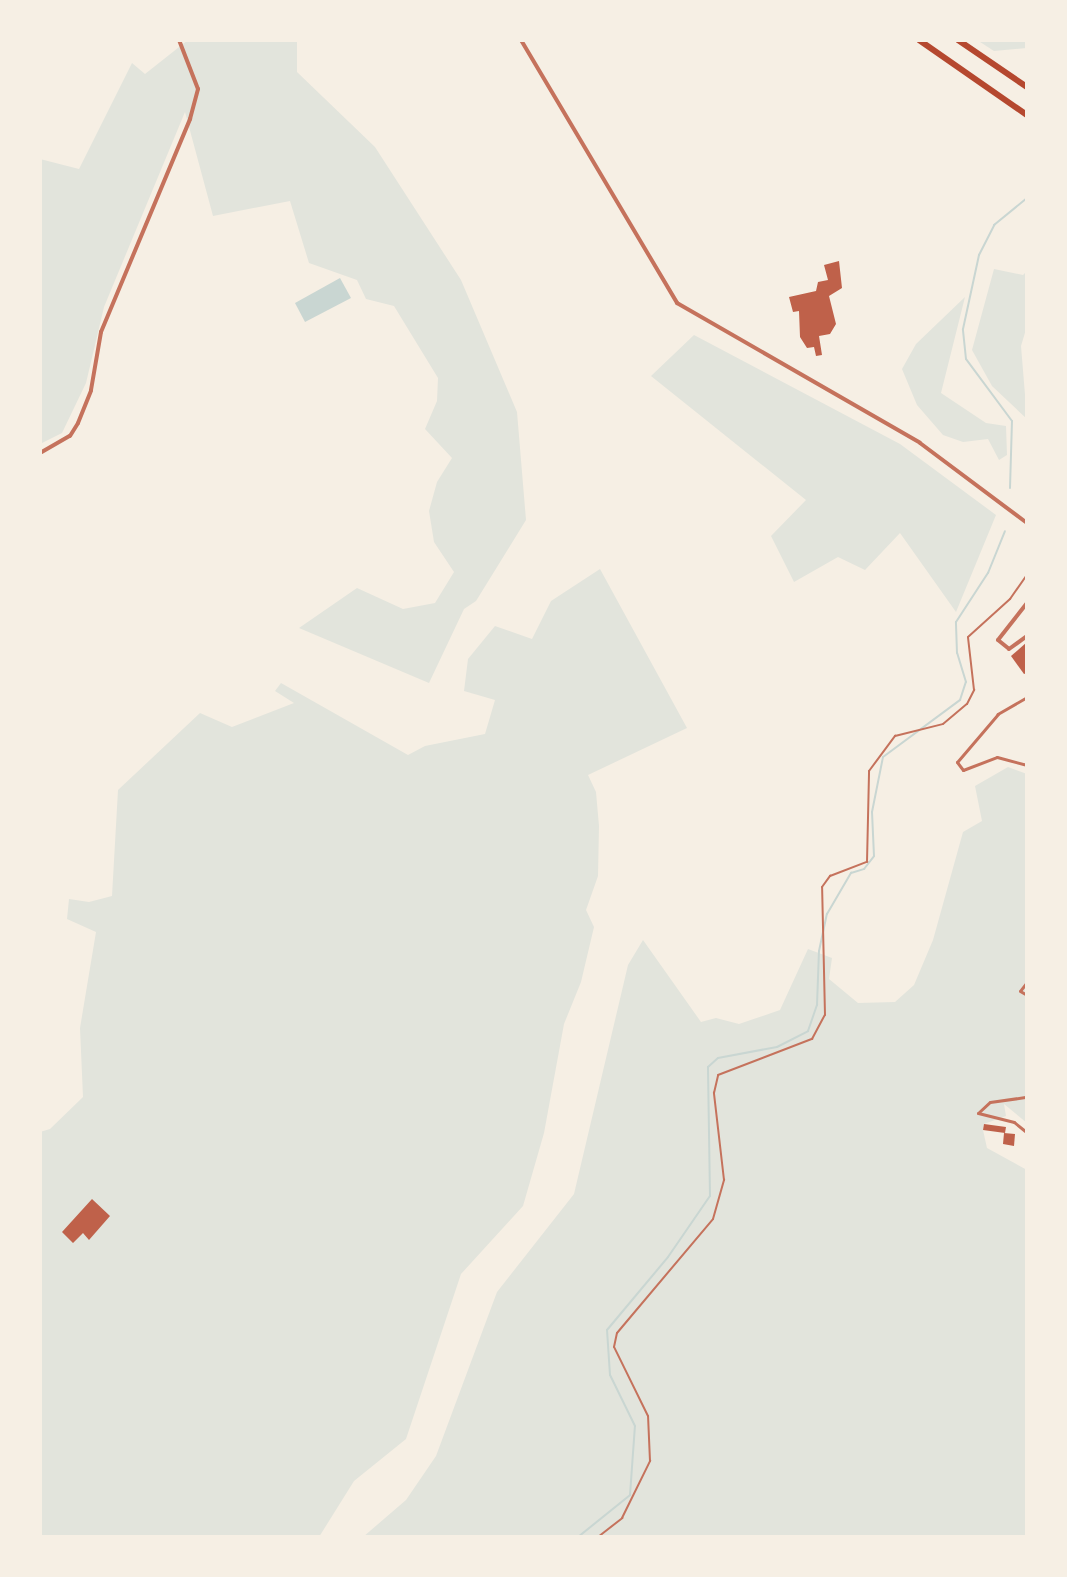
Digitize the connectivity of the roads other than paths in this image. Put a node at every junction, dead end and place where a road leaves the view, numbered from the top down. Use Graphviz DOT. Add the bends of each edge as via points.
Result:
graph roads {
  1 [pos="179,40"];
  2 [pos="521,40"];
  3 [pos="919,40"];
  4 [pos="958,40"];
  5 [pos="1027,87"];
  6 [pos="1027,115"];
  7 [pos="1027,332"];
  8 [pos="1027,365"];
  9 [pos="40,453"];
  10 [pos="1027,523"];
  11 [pos="1027,575"];
  12 [pos="1027,603"];
  13 [pos="1027,636"];
  14 [pos="1027,697"];
  15 [pos="1027,765"];
  16 [pos="1027,982"];
  17 [pos="1027,995"];
  18 [pos="1027,1097"];
  19 [pos="1025,1131"];
  20 [pos="598,1537"];
  1 -- 9 [label="street" via="198,89 190,119 101,332 91,390 78,423 70,436"];
  2 -- 10 [label="street" via="677,303 943,457"];
  3 -- 6 [label="highway"];
  4 -- 5 [label="highway"];
  7 -- 8 [label="street"];
  11 -- 20 [label="lane" via="1010,599 968,637 974,690 967,704 943,724 895,736 869,771 867,862 830,876 822,887 825,1015 812,1039 718,1075 714,1093 724,1180 713,1219 617,1333 614,1347 648,1416 650,1461 622,1518"];
  12 -- 13 [label="street" via="998,640 1009,649"];
  14 -- 15 [label="street" via="998,714 957,762 963,770 997,757"];
  16 -- 17 [label="street" via="1020,991"];
  18 -- 19 [label="street" via="990,1102 978,1113"];
}
